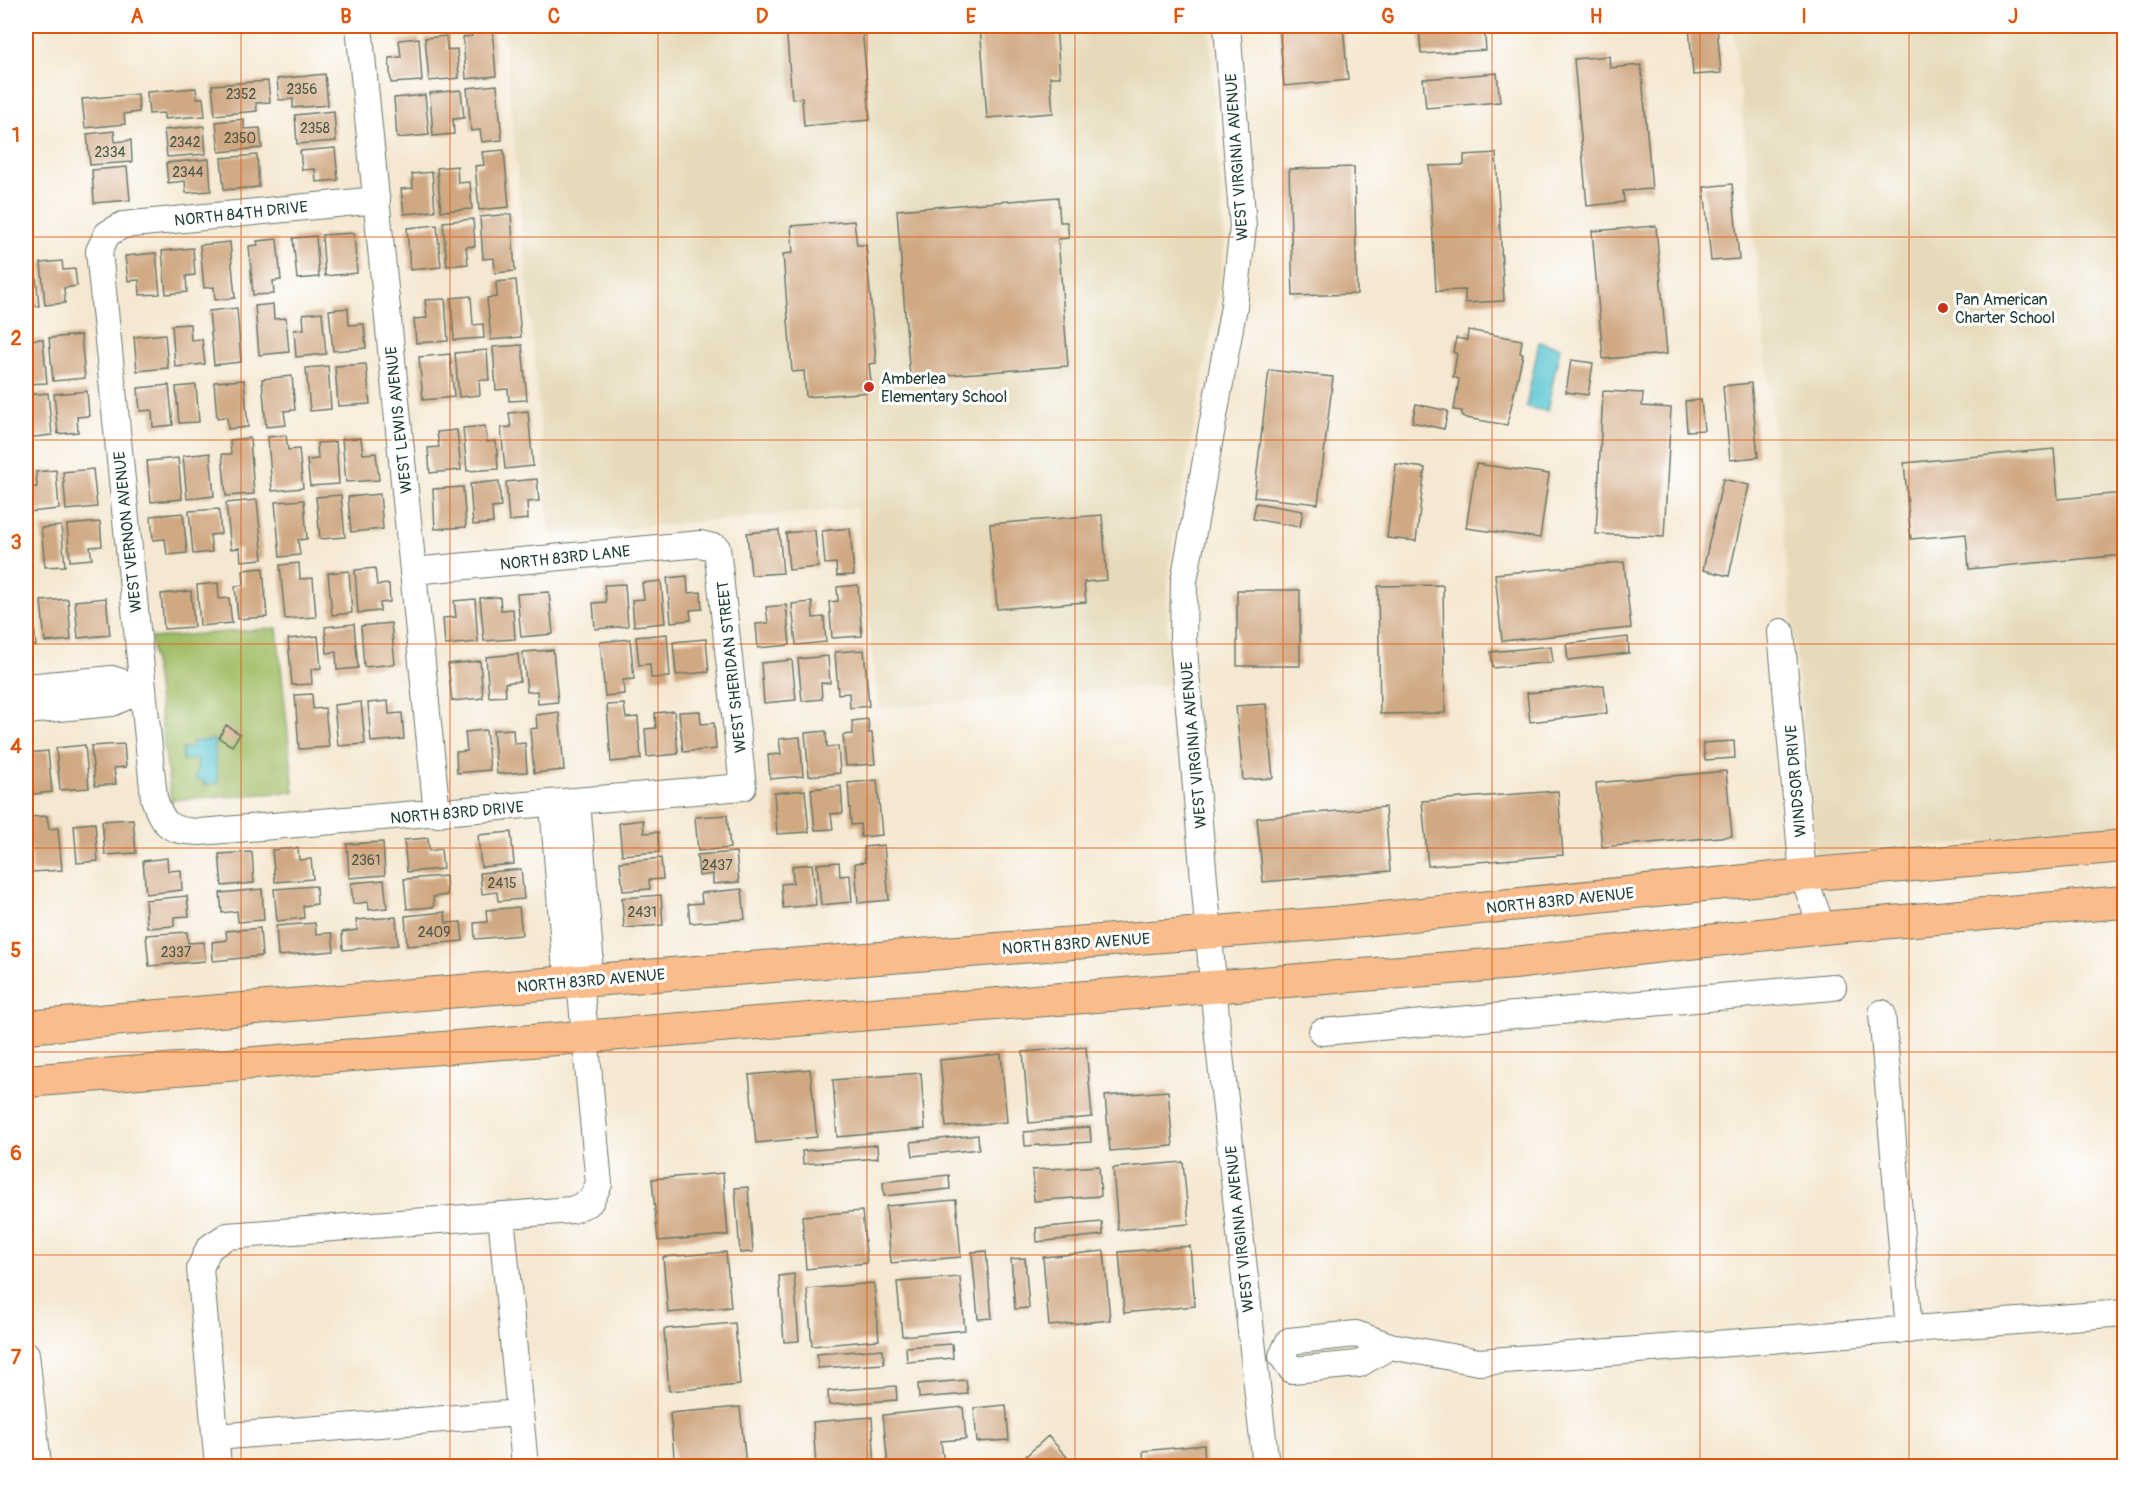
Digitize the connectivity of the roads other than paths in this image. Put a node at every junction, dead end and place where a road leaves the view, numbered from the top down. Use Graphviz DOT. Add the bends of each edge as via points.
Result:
graph roads {
  1 [pos="359,26"];
  2 [pos="1227,26"];
  3 [pos="377,200"];
  4 [pos="107,234"];
  5 [pos="717,548"];
  6 [pos="413,571"];
  7 [pos="1781,632"];
  8 [pos="26,687"];
  9 [pos="143,688"];
  10 [pos="58,696"];
  11 [pos="26,711"];
  12 [pos="743,787"];
  13 [pos="565,803"];
  14 [pos="437,814"];
  15 [pos="170,827"];
  16 [pos="2124,846"];
  17 [pos="1803,875"];
  18 [pos="2124,902"];
  19 [pos="1822,928"];
  20 [pos="1209,932"];
  21 [pos="580,981"];
  22 [pos="1214,987"];
  23 [pos="1833,987"];
  24 [pos="1882,1013"];
  25 [pos="26,1027"];
  26 [pos="1322,1032"];
  27 [pos="584,1037"];
  28 [pos="26,1081"];
  29 [pos="501,1215"];
  30 [pos="2124,1313"];
  31 [pos="1909,1330"];
  32 [pos="26,1354"];
  33 [pos="1254,1360"];
  34 [pos="520,1413"];
  35 [pos="216,1437"];
  36 [pos="38,1467"];
  37 [pos="218,1467"];
  38 [pos="525,1467"];
  39 [pos="1266,1467"];
  1 -- 3 [label="street, WEST LEWIS AVENUE"];
  2 -- 20 [label="street, WEST VIRGINIA AVENUE" via="1243,227 1240,272 1184,581 1184,639"];
  3 -- 4 [label="street, NORTH 84TH DRIVE" via="123,225"];
  3 -- 6 [label="street, WEST LEWIS AVENUE"];
  4 -- 9 [label="street, WEST VERNON AVENUE" via="99,251"];
  5 -- 6 [label="street, NORTH 83RD LANE" via="700,544"];
  5 -- 12 [label="street, WEST SHERIDAN STREET"];
  6 -- 14 [label="street, WEST LEWIS AVENUE"];
  7 -- 17 [label="street, WINDSOR DRIVE"];
  8 -- 10 [label="street"];
  9 -- 10 [label="street" via="112,678"];
  9 -- 15 [label="street, WEST VERNON AVENUE" via="154,798 160,817"];
  10 -- 11 [label="street"];
  12 -- 13 [label="street, NORTH 83RD DRIVE"];
  13 -- 14 [label="street, NORTH 83RD DRIVE"];
  13 -- 21 [label="street" via="572,884 565,959"];
  14 -- 15 [label="street, NORTH 83RD DRIVE" via="200,832"];
  16 -- 17 [label="main road, NORTH 83RD AVENUE"];
  17 -- 19 [label="street, WINDSOR DRIVE"];
  17 -- 20 [label="main road, NORTH 83RD AVENUE" via="1501,907"];
  18 -- 19 [label="main road"];
  19 -- 22 [label="main road" via="1514,963"];
  20 -- 21 [label="main road, NORTH 83RD AVENUE"];
  20 -- 22 [label="street, WEST VIRGINIA AVENUE"];
  21 -- 25 [label="main road, NORTH 83RD AVENUE"];
  21 -- 27 [label="street"];
  22 -- 27 [label="main road"];
  22 -- 33 [label="street, WEST VIRGINIA AVENUE"];
  23 -- 26 [label="street"];
  24 -- 31 [label="street"];
  27 -- 28 [label="main road"];
  27 -- 29 [label="street" via="599,1184 590,1202 572,1210"];
  29 -- 34 [label="street"];
  29 -- 35 [label="street" via="227,1236 209,1248 200,1268"];
  30 -- 31 [label="street"];
  31 -- 33 [label="street" via="1479,1362 1390,1346 1359,1364 1292,1370 1282,1356"];
  32 -- 36 [label="street"];
  33 -- 39 [label="street, WEST VIRGINIA AVENUE"];
  34 -- 35 [label="street"];
  34 -- 38 [label="street"];
  35 -- 37 [label="street"];
}
